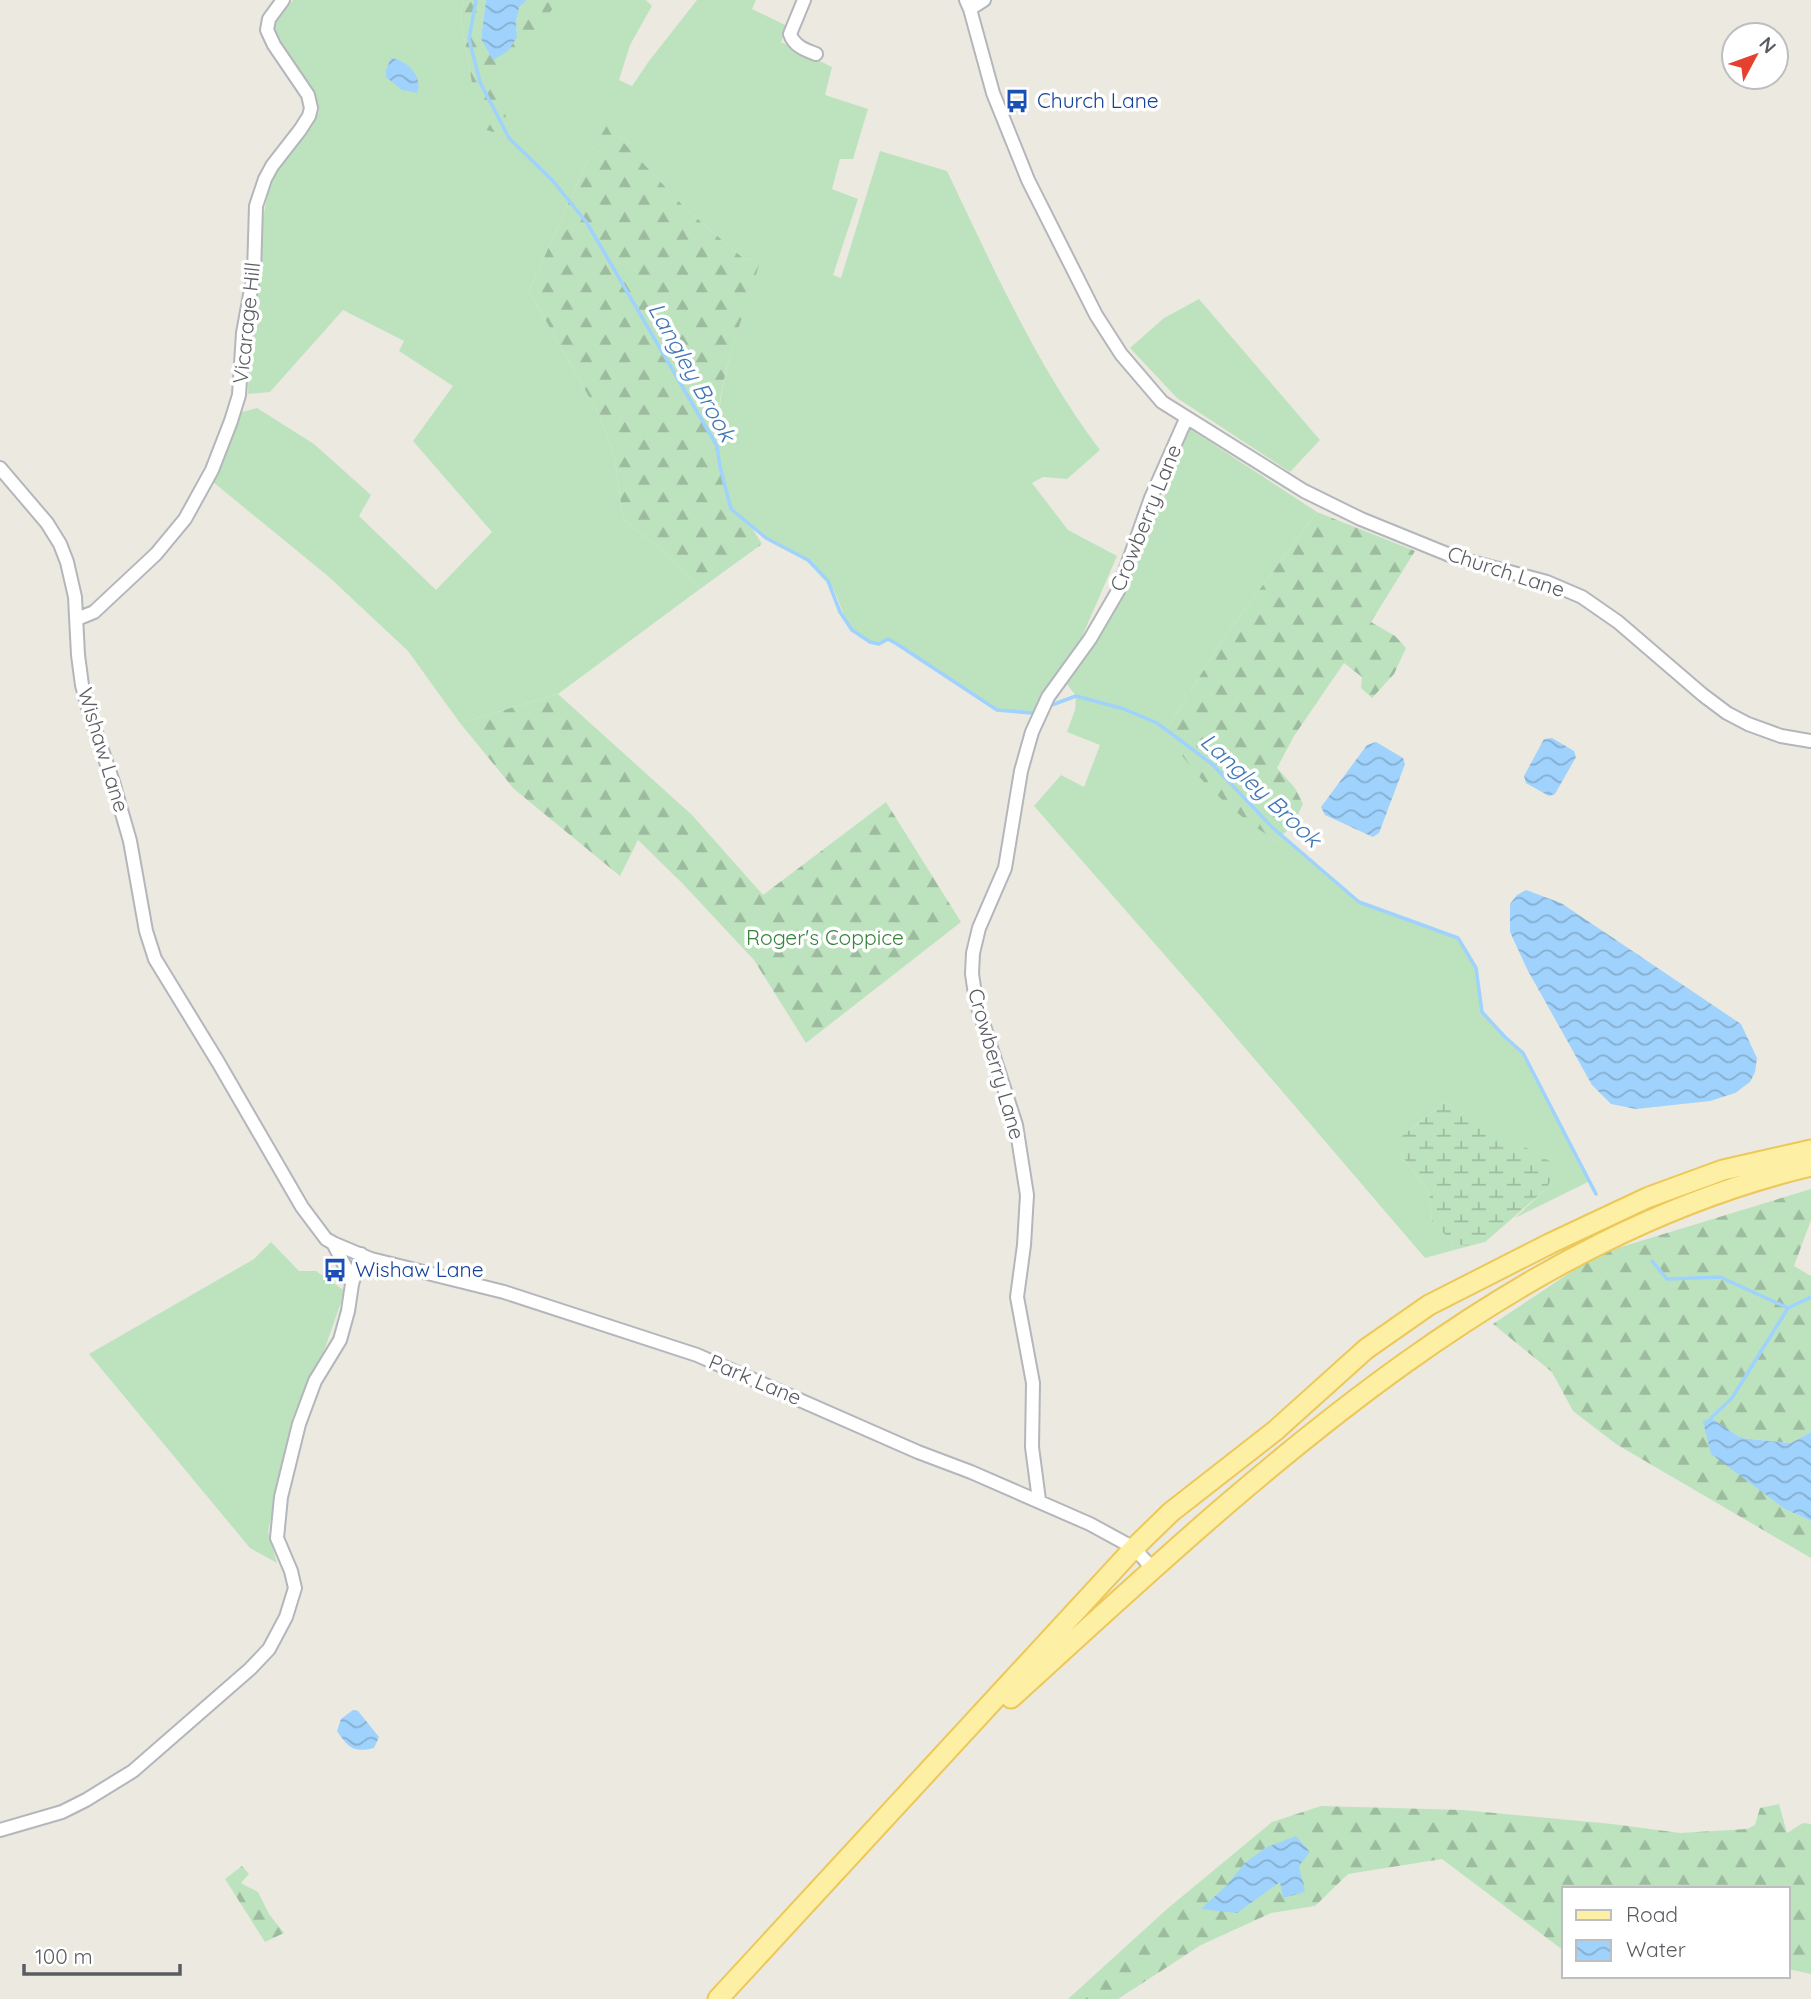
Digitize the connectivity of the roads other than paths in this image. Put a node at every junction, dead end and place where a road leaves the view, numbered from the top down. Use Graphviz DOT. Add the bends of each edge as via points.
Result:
graph roads {
  1 [pos="283,0"];
  2 [pos="804,0"];
  3 [pos="984,0"];
  4 [pos="968,4"];
  5 [pos="816,54"];
  6 [pos="1186,419"];
  7 [pos="0,468"];
  8 [pos="77,619"];
  9 [pos="1811,741"];
  10 [pos="1811,1150"];
  11 [pos="1811,1166"];
  12 [pos="333,1244"];
  13 [pos="361,1254"];
  14 [pos="352,1284"];
  15 [pos="1039,1500"];
  16 [pos="1134,1548"];
  17 [pos="1153,1569"];
  18 [pos="917,1784"];
  19 [pos="0,1829"];
  20 [pos="718,1999"];
  1 -- 8 [label="street, Vicarage Hill" via="267,30 308,95 311,108 272,166 256,206 254,273 243,333 239,395 231,421 212,470 185,519 156,554 94,612"];
  2 -- 5 [label="street" via="790,34 800,47"];
  3 -- 4 [label="street"];
  4 -- 6 [label="street, Church Lane" via="1007,133 1096,315 1151,391"];
  6 -- 9 [label="street, Church Lane" via="1304,492 1361,519 1457,558 1547,582 1582,597 1727,713 1770,732"];
  6 -- 15 [label="street, Crowberry Lane" via="1118,591 1048,698 1032,732 1005,868 973,953 976,1001 1016,1125 1027,1195 1017,1297 1034,1383 1032,1447"];
  7 -- 8 [label="street, Wishaw Lane" via="60,544 72,578"];
  8 -- 12 [label="street, Wishaw Lane" via="82,685 130,841 155,959 302,1207"];
  10 -- 16 [label="main road" via="1723,1170 1649,1197 1429,1305 1366,1349"];
  11 -- 17 [label="main road" via="1646,1220 1492,1305 1334,1417"];
  12 -- 13 [label="street, Park Lane"];
  12 -- 14 [label="street, Wishaw Lane"];
  13 -- 14 [label="street"];
  13 -- 15 [label="street, Park Lane" via="505,1292 697,1355"];
  14 -- 19 [label="street" via="340,1340 315,1381 281,1497 277,1538 295,1588 270,1649 133,1771 62,1812"];
  15 -- 16 [label="street, Park Lane"];
  16 -- 17 [label="street, Park Lane"];
  16 -- 18 [label="main road"];
  17 -- 18 [label="main road"];
  18 -- 20 [label="main road"];
}
